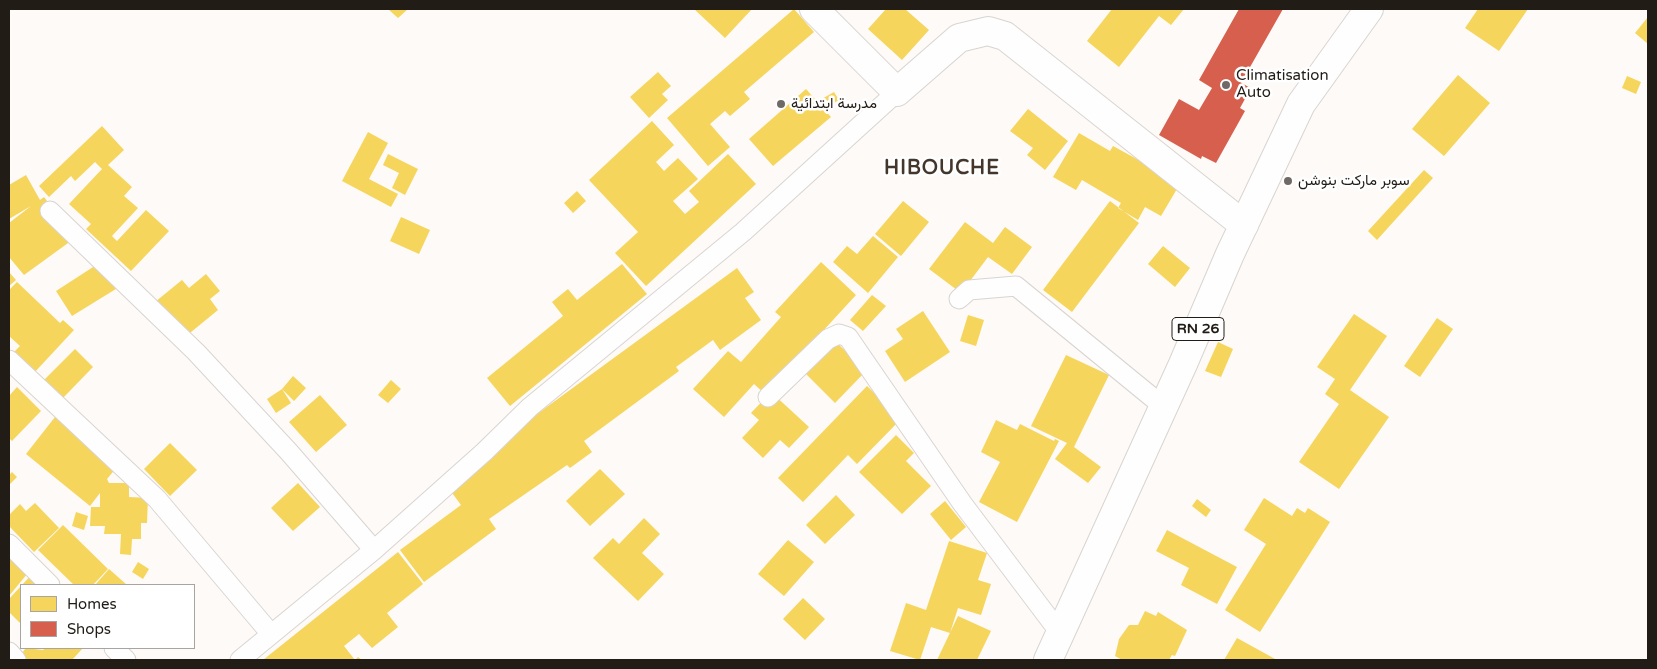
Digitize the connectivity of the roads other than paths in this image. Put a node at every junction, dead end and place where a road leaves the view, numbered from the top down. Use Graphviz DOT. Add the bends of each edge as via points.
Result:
graph roads {
  1 [pos="814,9"];
  2 [pos="1369,9"];
  3 [pos="897,92"];
  4 [pos="50,211"];
  5 [pos="1244,225"];
  6 [pos="960,299"];
  7 [pos="9,360"];
  8 [pos="768,397"];
  9 [pos="1164,407"];
  10 [pos="9,544"];
  11 [pos="374,550"];
  12 [pos="49,584"];
  13 [pos="271,634"];
  14 [pos="1060,634"];
  15 [pos="115,649"];
  16 [pos="9,652"];
  17 [pos="16,660"];
  18 [pos="126,660"];
  19 [pos="240,660"];
  20 [pos="1048,660"];
  1 -- 3 [label="main road"];
  2 -- 5 [label="main road, RN 26" via="1300,104"];
  3 -- 5 [label="main road" via="959,38 988,31 1005,36"];
  3 -- 11 [label="street" via="743,232 530,407"];
  4 -- 11 [label="street" via="196,352"];
  5 -- 9 [label="main road, RN 26"];
  6 -- 9 [label="street" via="969,290 1016,286"];
  7 -- 13 [label="street" via="157,499"];
  8 -- 14 [label="street" via="828,339 839,334 848,337 962,503"];
  9 -- 14 [label="main road, RN 26"];
  10 -- 12 [label="street"];
  11 -- 13 [label="street"];
  13 -- 19 [label="street"];
  14 -- 20 [label="main road, RN 26"];
  15 -- 18 [label="street"];
  16 -- 17 [label="street"];
}
